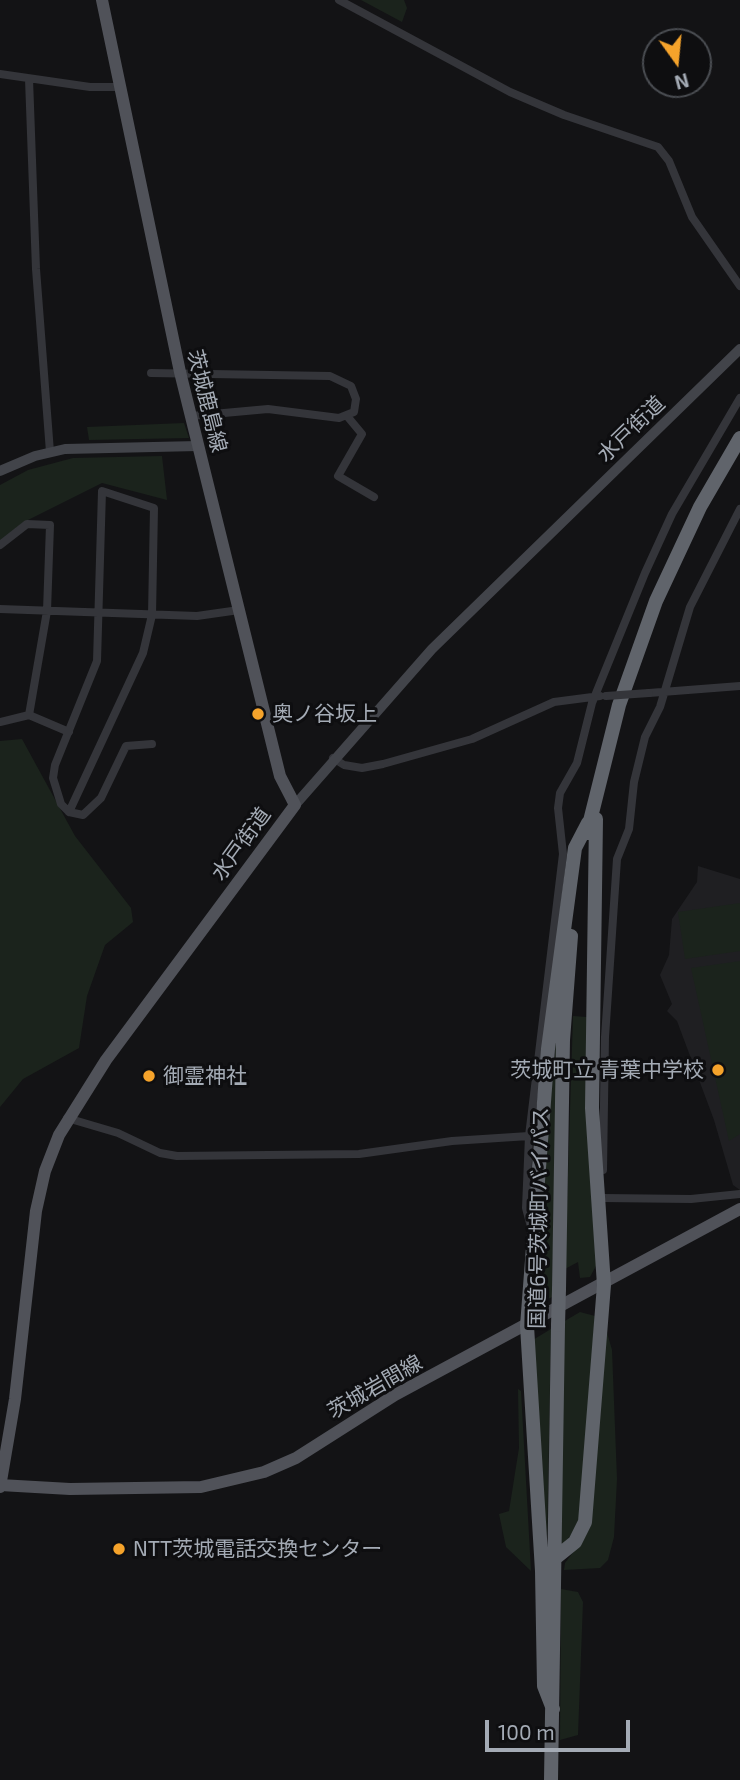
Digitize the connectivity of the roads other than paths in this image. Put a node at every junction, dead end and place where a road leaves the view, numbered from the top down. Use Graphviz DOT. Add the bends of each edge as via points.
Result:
graph roads {
  1 [pos="102,0"];
  2 [pos="339,0"];
  3 [pos="0,74"];
  4 [pos="29,79"];
  5 [pos="120,87"];
  6 [pos="740,286"];
  7 [pos="740,349"];
  8 [pos="180,372"];
  9 [pos="151,373"];
  10 [pos="740,398"];
  11 [pos="191,416"];
  12 [pos="347,416"];
  13 [pos="740,438"];
  14 [pos="198,446"];
  15 [pos="50,452"];
  16 [pos="0,471"];
  17 [pos="374,497"];
  18 [pos="740,509"];
  19 [pos="0,545"];
  20 [pos="0,609"];
  21 [pos="239,610"];
  22 [pos="47,611"];
  23 [pos="100,613"];
  24 [pos="152,615"];
  25 [pos="740,686"];
  26 [pos="664,693"];
  27 [pos="596,696"];
  28 [pos="29,715"];
  29 [pos="0,722"];
  30 [pos="69,732"];
  31 [pos="152,744"];
  32 [pos="332,758"];
  33 [pos="597,783"];
  34 [pos="295,804"];
  35 [pos="69,812"];
  36 [pos="589,823"];
  37 [pos="67,1118"];
  38 [pos="529,1136"];
  39 [pos="740,1194"];
  40 [pos="600,1204"];
  41 [pos="740,1209"];
  42 [pos="535,1237"];
  43 [pos="604,1284"];
  44 [pos="527,1326"];
  45 [pos="0,1485"];
  46 [pos="550,1567"];
  47 [pos="551,1780"];
  1 -- 5 [label="main road, 茨城鹿島線"];
  2 -- 6 [label="street" via="510,92 659,147 692,217"];
  3 -- 4 [label="street"];
  4 -- 5 [label="street"];
  4 -- 15 [label="street" via="36,269"];
  5 -- 8 [label="main road, 茨城鹿島線"];
  7 -- 32 [label="street, 水戸街道" via="432,649"];
  8 -- 9 [label="street"];
  8 -- 11 [label="main road, 茨城鹿島線"];
  8 -- 12 [label="street" via="330,376 344,380 354,391 356,407"];
  10 -- 27 [label="street" via="672,514"];
  11 -- 12 [label="street" via="268,409"];
  11 -- 14 [label="main road, 茨城鹿島線"];
  12 -- 17 [label="street" via="362,434 338,476"];
  13 -- 33 [label="highway, 国道6号茨城町バイパス" via="656,601 629,672"];
  14 -- 15 [label="street"];
  14 -- 21 [label="main road, 茨城鹿島線"];
  15 -- 16 [label="street"];
  18 -- 26 [label="street" via="690,607"];
  19 -- 22 [label="street" via="27,524 50,524"];
  20 -- 22 [label="street"];
  21 -- 24 [label="street" via="197,616"];
  21 -- 34 [label="main road, 茨城鹿島線" via="280,776"];
  22 -- 23 [label="street"];
  22 -- 28 [label="street"];
  23 -- 24 [label="street"];
  23 -- 24 [label="street" via="102,491 154,508"];
  23 -- 30 [label="street" via="95,669"];
  24 -- 35 [label="street" via="143,653"];
  25 -- 26 [label="street"];
  26 -- 27 [label="street, bridge"];
  26 -- 40 [label="street" via="638,764 631,820 617,859 605,1023"];
  27 -- 32 [label="street" via="554,702 471,739 383,764 362,768"];
  27 -- 38 [label="street" via="577,763 560,793 563,854"];
  28 -- 29 [label="street"];
  28 -- 30 [label="street"];
  30 -- 35 [label="street" via="53,778 61,804"];
  31 -- 35 [label="street" via="126,746 94,806 83,815"];
  32 -- 34 [label="street, 水戸街道"];
  33 -- 36 [label="highway, 国道6号茨城町バイパス"];
  33 -- 40 [label="highway" via="592,1108"];
  34 -- 37 [label="main road, 水戸街道"];
  36 -- 42 [label="highway" via="575,848 562,930 548,1049"];
  36 -- 46 [label="highway, 国道6号茨城町バイパス, bridge" via="573,915 563,1040"];
  37 -- 38 [label="street" via="177,1156 359,1154"];
  37 -- 45 [label="main road, 水戸街道" via="45,1171 36,1211 15,1399"];
  38 -- 42 [label="street" via="526,1208"];
  39 -- 40 [label="street"];
  40 -- 43 [label="highway"];
  41 -- 43 [label="main road, 茨城岩間線"];
  42 -- 44 [label="highway"];
  43 -- 44 [label="main road, 茨城岩間線"];
  43 -- 46 [label="highway" via="585,1522 575,1542"];
  44 -- 45 [label="main road, 茨城岩間線" via="395,1395 296,1458 244,1478 201,1487"];
  44 -- 46 [label="highway"];
  46 -- 47 [label="highway, 国道6号茨城町バイパス"];
}
